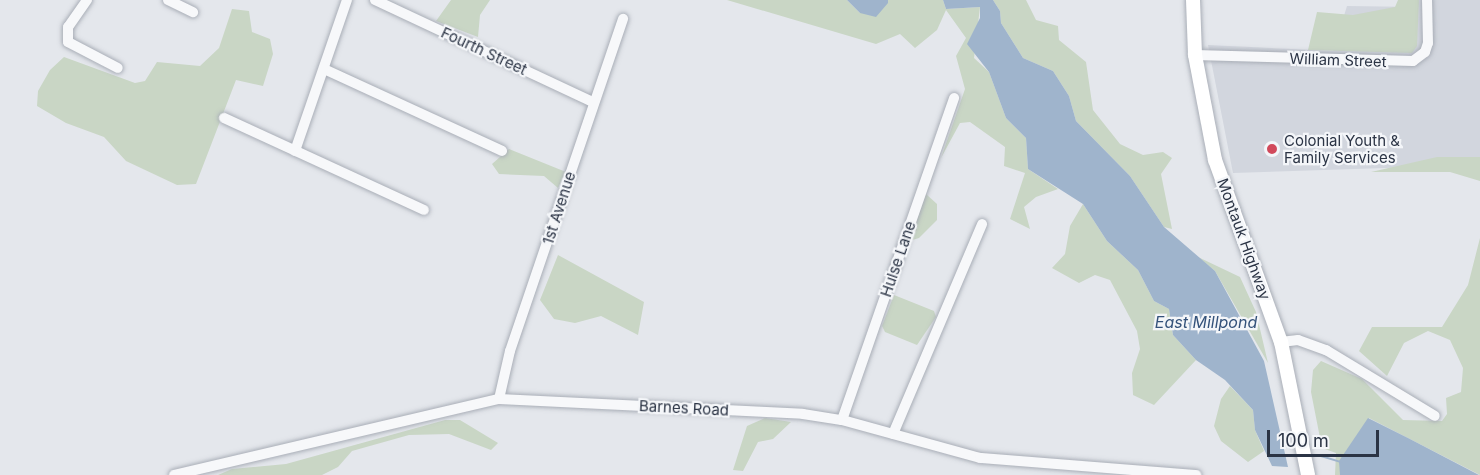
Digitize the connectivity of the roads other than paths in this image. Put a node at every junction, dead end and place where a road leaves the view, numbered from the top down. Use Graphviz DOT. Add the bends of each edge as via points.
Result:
graph roads {
  1 [pos="87,0"];
  2 [pos="168,0"];
  3 [pos="347,0"];
  4 [pos="375,0"];
  5 [pos="1193,0"];
  6 [pos="1427,0"];
  7 [pos="193,12"];
  8 [pos="623,19"];
  9 [pos="1195,55"];
  10 [pos="118,68"];
  11 [pos="324,69"];
  12 [pos="954,98"];
  13 [pos="593,102"];
  14 [pos="224,118"];
  15 [pos="295,150"];
  16 [pos="502,151"];
  17 [pos="424,210"];
  18 [pos="982,224"];
  19 [pos="1281,342"];
  20 [pos="499,399"];
  21 [pos="1435,416"];
  22 [pos="842,420"];
  23 [pos="893,434"];
  24 [pos="174,475"];
  25 [pos="1196,475"];
  26 [pos="1308,475"];
  1 -- 10 [label="street" via="68,27 68,42"];
  2 -- 7 [label="street"];
  3 -- 11 [label="street"];
  4 -- 13 [label="street, Fourth Street"];
  5 -- 9 [label="main road, Montauk Highway"];
  6 -- 9 [label="street, William Street" via="1428,43 1425,52 1413,61"];
  8 -- 13 [label="street, 1st Avenue"];
  9 -- 19 [label="main road, Montauk Highway" via="1217,165"];
  11 -- 15 [label="street"];
  11 -- 16 [label="street"];
  12 -- 22 [label="street, Hulse Lane"];
  13 -- 20 [label="street, 1st Avenue" via="510,351"];
  14 -- 15 [label="street"];
  15 -- 17 [label="street"];
  18 -- 23 [label="street"];
  19 -- 21 [label="street" via="1298,340 1326,350"];
  19 -- 26 [label="main road, Montauk Highway"];
  20 -- 22 [label="street, Barnes Road" via="791,413"];
  20 -- 24 [label="street, Barnes Road"];
  22 -- 23 [label="street, Barnes Road"];
  23 -- 25 [label="street, Barnes Road" via="980,458"];
}
